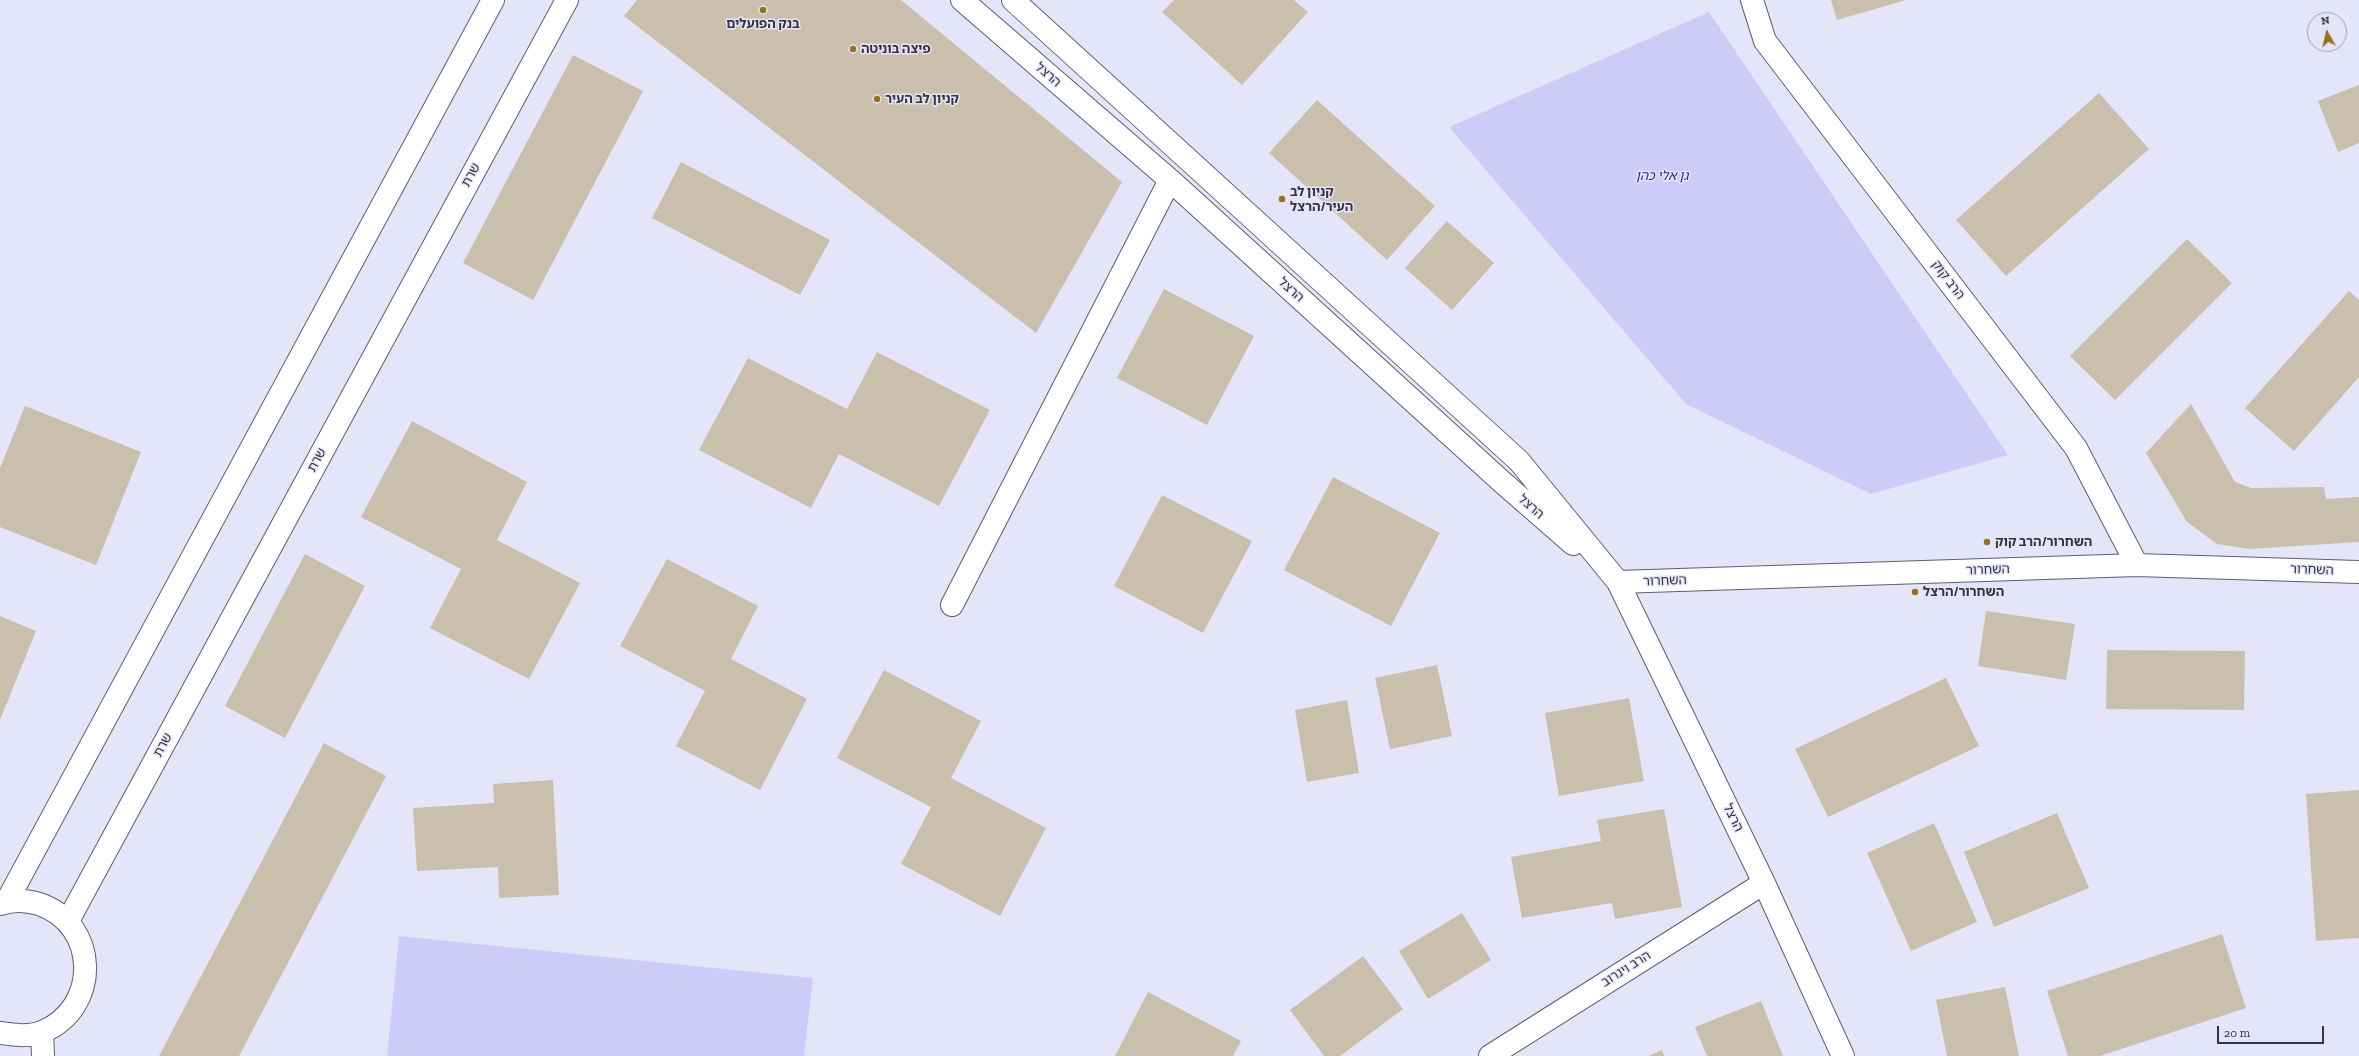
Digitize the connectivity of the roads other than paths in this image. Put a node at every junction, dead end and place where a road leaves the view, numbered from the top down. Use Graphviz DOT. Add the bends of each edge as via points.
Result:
graph roads {
  1 [pos="493,0"];
  2 [pos="567,0"];
  3 [pos="962,0"];
  4 [pos="1013,0"];
  5 [pos="1752,0"];
  6 [pos="1170,180"];
  7 [pos="2137,565"];
  8 [pos="2359,572"];
  9 [pos="1618,582"];
  10 [pos="952,605"];
  11 [pos="1764,883"];
  12 [pos="4,903"];
  13 [pos="68,921"];
  14 [pos="42,1032"];
  15 [pos="0,1033"];
  16 [pos="43,1056"];
  17 [pos="1490,1056"];
  18 [pos="1843,1056"];
  1 -- 12 [label="street"];
  2 -- 13 [label="street, שרת"];
  3 -- 6 [label="street, הרצל"];
  4 -- 9 [label="street, הרצל" via="1519,462"];
  5 -- 7 [label="street, הרב קוק" via="1765,41 2076,448"];
  6 -- 9 [label="street, הרצל" via="1501,482"];
  6 -- 10 [label="street"];
  7 -- 8 [label="street, השחרור"];
  7 -- 9 [label="street, השחרור"];
  9 -- 11 [label="street, הרצל"];
  11 -- 17 [label="street, הרב וינרוב"];
  11 -- 18 [label="street, הרצל"];
  12 -- 13 [label="street" via="29,901 50,908"];
  13 -- 14 [label="street" via="80,940 86,961 84,984 71,1010 61,1021"];
  14 -- 15 [label="street" via="19,1036"];
  14 -- 16 [label="street"];
}
